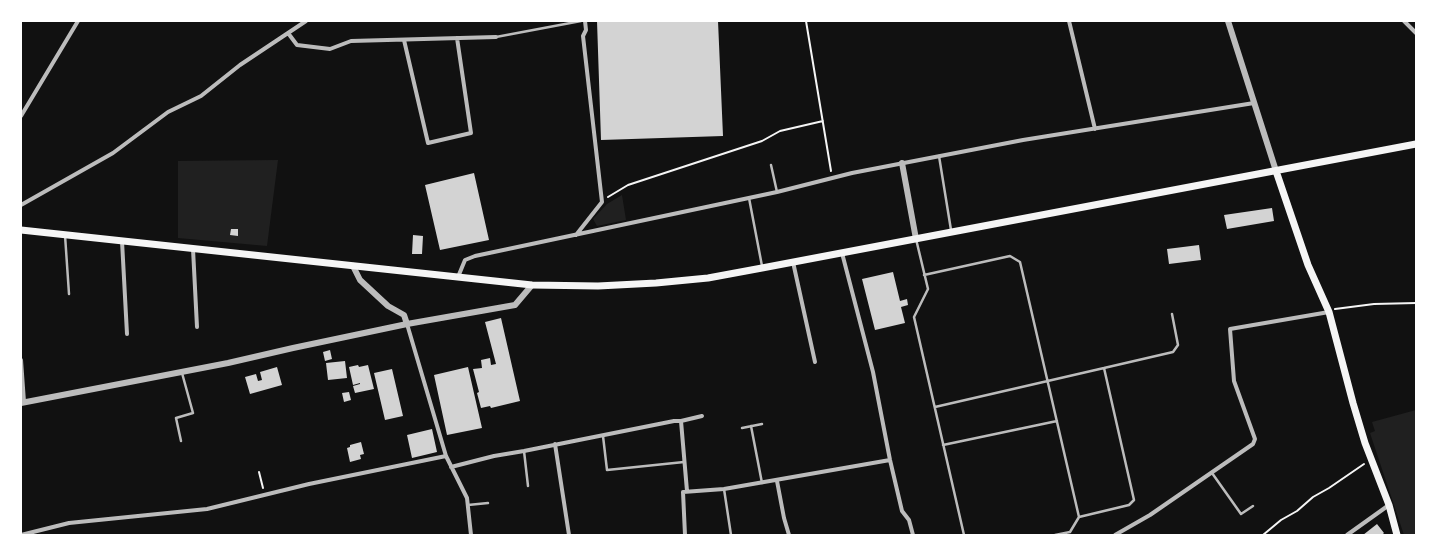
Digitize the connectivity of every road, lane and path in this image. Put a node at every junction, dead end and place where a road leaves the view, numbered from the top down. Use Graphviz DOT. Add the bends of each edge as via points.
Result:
graph roads {
  1 [pos="78,21"];
  2 [pos="306,21"];
  3 [pos="581,21"];
  4 [pos="585,21"];
  5 [pos="806,21"];
  6 [pos="1069,21"];
  7 [pos="1228,21"];
  8 [pos="1404,21"];
  9 [pos="288,33"];
  10 [pos="1416,34"];
  11 [pos="496,37"];
  12 [pos="457,38"];
  13 [pos="404,40"];
  14 [pos="1254,103"];
  15 [pos="21,116"];
  16 [pos="823,121"];
  17 [pos="1095,129"];
  18 [pos="1416,144"];
  19 [pos="938,156"];
  20 [pos="902,163"];
  21 [pos="771,165"];
  22 [pos="1276,171"];
  23 [pos="832,178"];
  24 [pos="777,192"];
  25 [pos="748,198"];
  26 [pos="602,202"];
  27 [pos="21,205"];
  28 [pos="21,230"];
  29 [pos="951,233"];
  30 [pos="65,235"];
  31 [pos="576,235"];
  32 [pos="916,239"];
  33 [pos="122,241"];
  34 [pos="193,249"];
  35 [pos="842,253"];
  36 [pos="793,262"];
  37 [pos="353,266"];
  38 [pos="762,268"];
  39 [pos="924,275"];
  40 [pos="458,277"];
  41 [pos="532,285"];
  42 [pos="69,294"];
  43 [pos="1416,303"];
  44 [pos="1329,312"];
  45 [pos="1172,314"];
  46 [pos="407,324"];
  47 [pos="197,326"];
  48 [pos="127,334"];
  49 [pos="21,360"];
  50 [pos="815,362"];
  51 [pos="1104,368"];
  52 [pos="182,372"];
  53 [pos="1048,381"];
  54 [pos="23,402"];
  55 [pos="935,407"];
  56 [pos="702,416"];
  57 [pos="681,421"];
  58 [pos="1057,421"];
  59 [pos="762,424"];
  60 [pos="751,426"];
  61 [pos="742,428"];
  62 [pos="603,436"];
  63 [pos="181,441"];
  64 [pos="555,444"];
  65 [pos="943,445"];
  66 [pos="524,452"];
  67 [pos="446,456"];
  68 [pos="1372,459"];
  69 [pos="890,460"];
  70 [pos="684,462"];
  71 [pos="451,467"];
  72 [pos="259,472"];
  73 [pos="1212,473"];
  74 [pos="777,481"];
  75 [pos="762,483"];
  76 [pos="528,486"];
  77 [pos="724,489"];
  78 [pos="687,492"];
  79 [pos="265,495"];
  80 [pos="488,503"];
  81 [pos="468,505"];
  82 [pos="1253,506"];
  83 [pos="1389,506"];
  84 [pos="1079,517"];
  85 [pos="21,535"];
  86 [pos="471,535"];
  87 [pos="569,535"];
  88 [pos="685,535"];
  89 [pos="732,535"];
  90 [pos="789,535"];
  91 [pos="913,535"];
  92 [pos="964,535"];
  93 [pos="1055,535"];
  94 [pos="1115,535"];
  95 [pos="1264,535"];
  96 [pos="1347,535"];
  97 [pos="1397,535"];
  1 -- 15 [label="street"];
  2 -- 9 [label="street"];
  3 -- 11 [label="lane"];
  4 -- 26 [label="street" via="586,30 583,36"];
  5 -- 16 [label="path"];
  6 -- 17 [label="street"];
  7 -- 14 [label="street"];
  8 -- 10 [label="street"];
  9 -- 13 [label="street" via="297,45 330,49 351,41"];
  9 -- 27 [label="street" via="240,65 201,96 168,112 113,153"];
  11 -- 12 [label="street"];
  12 -- 13 [label="street"];
  12 -- 13 [label="street" via="471,133 428,143"];
  14 -- 17 [label="street"];
  14 -- 22 [label="street"];
  16 -- 23 [label="path"];
  16 -- 26 [label="path" via="780,131 762,141 628,185"];
  17 -- 19 [label="street"];
  18 -- 22 [label="main road"];
  19 -- 20 [label="street"];
  19 -- 29 [label="lane"];
  20 -- 23 [label="street"];
  20 -- 32 [label="street"];
  21 -- 24 [label="lane"];
  22 -- 29 [label="main road"];
  22 -- 44 [label="main road" via="1308,266"];
  23 -- 24 [label="street"];
  24 -- 25 [label="street"];
  25 -- 31 [label="street"];
  25 -- 38 [label="lane"];
  26 -- 31 [label="street"];
  28 -- 30 [label="main road"];
  29 -- 32 [label="main road"];
  30 -- 33 [label="main road"];
  30 -- 42 [label="lane"];
  31 -- 40 [label="street" via="475,256 465,260"];
  32 -- 35 [label="main road"];
  32 -- 39 [label="lane"];
  33 -- 34 [label="main road"];
  33 -- 48 [label="street"];
  34 -- 37 [label="main road"];
  34 -- 47 [label="street"];
  35 -- 36 [label="main road"];
  35 -- 69 [label="street" via="873,372"];
  36 -- 38 [label="main road"];
  36 -- 50 [label="street"];
  37 -- 40 [label="main road"];
  37 -- 46 [label="street" via="360,280 388,306 404,315"];
  38 -- 41 [label="main road" via="708,278 656,283 598,286"];
  39 -- 53 [label="lane" via="1010,256 1020,262"];
  39 -- 55 [label="lane" via="928,289 914,317"];
  40 -- 41 [label="main road"];
  41 -- 46 [label="street" via="516,305"];
  43 -- 44 [label="path" via="1374,304"];
  44 -- 68 [label="main road" via="1353,403"];
  44 -- 73 [label="street" via="1230,329 1234,382 1255,438 1253,444"];
  45 -- 51 [label="lane" via="1178,344 1173,352"];
  46 -- 52 [label="street"];
  46 -- 67 [label="street"];
  49 -- 54 [label="street"];
  51 -- 53 [label="lane"];
  51 -- 84 [label="lane" via="1134,500 1129,505"];
  52 -- 54 [label="street"];
  52 -- 63 [label="lane" via="193,413 176,418"];
  53 -- 55 [label="lane"];
  53 -- 58 [label="lane"];
  55 -- 65 [label="lane"];
  56 -- 57 [label="street"];
  57 -- 62 [label="street"];
  57 -- 70 [label="street"];
  58 -- 65 [label="lane"];
  58 -- 84 [label="lane"];
  59 -- 60 [label="lane"];
  60 -- 61 [label="lane"];
  60 -- 75 [label="lane"];
  62 -- 64 [label="street"];
  62 -- 70 [label="lane" via="608,470"];
  64 -- 66 [label="street"];
  64 -- 87 [label="street"];
  65 -- 92 [label="lane"];
  66 -- 71 [label="street" via="494,456"];
  66 -- 76 [label="lane"];
  67 -- 71 [label="street"];
  67 -- 79 [label="street"];
  68 -- 83 [label="main road"];
  68 -- 95 [label="path" via="1313,497"];
  69 -- 74 [label="street"];
  69 -- 91 [label="street" via="902,511 909,520"];
  70 -- 78 [label="street"];
  71 -- 81 [label="street"];
  72 -- 79 [label="path"];
  73 -- 82 [label="lane" via="1241,514"];
  73 -- 94 [label="street" via="1150,516"];
  74 -- 75 [label="street"];
  74 -- 90 [label="street"];
  75 -- 77 [label="street"];
  77 -- 78 [label="street"];
  77 -- 89 [label="lane"];
  78 -- 88 [label="street" via="683,492"];
  79 -- 85 [label="street" via="207,509 69,523"];
  80 -- 81 [label="lane"];
  81 -- 86 [label="street"];
  83 -- 96 [label="street"];
  83 -- 97 [label="main road"];
  84 -- 93 [label="lane" via="1070,532"];
}
